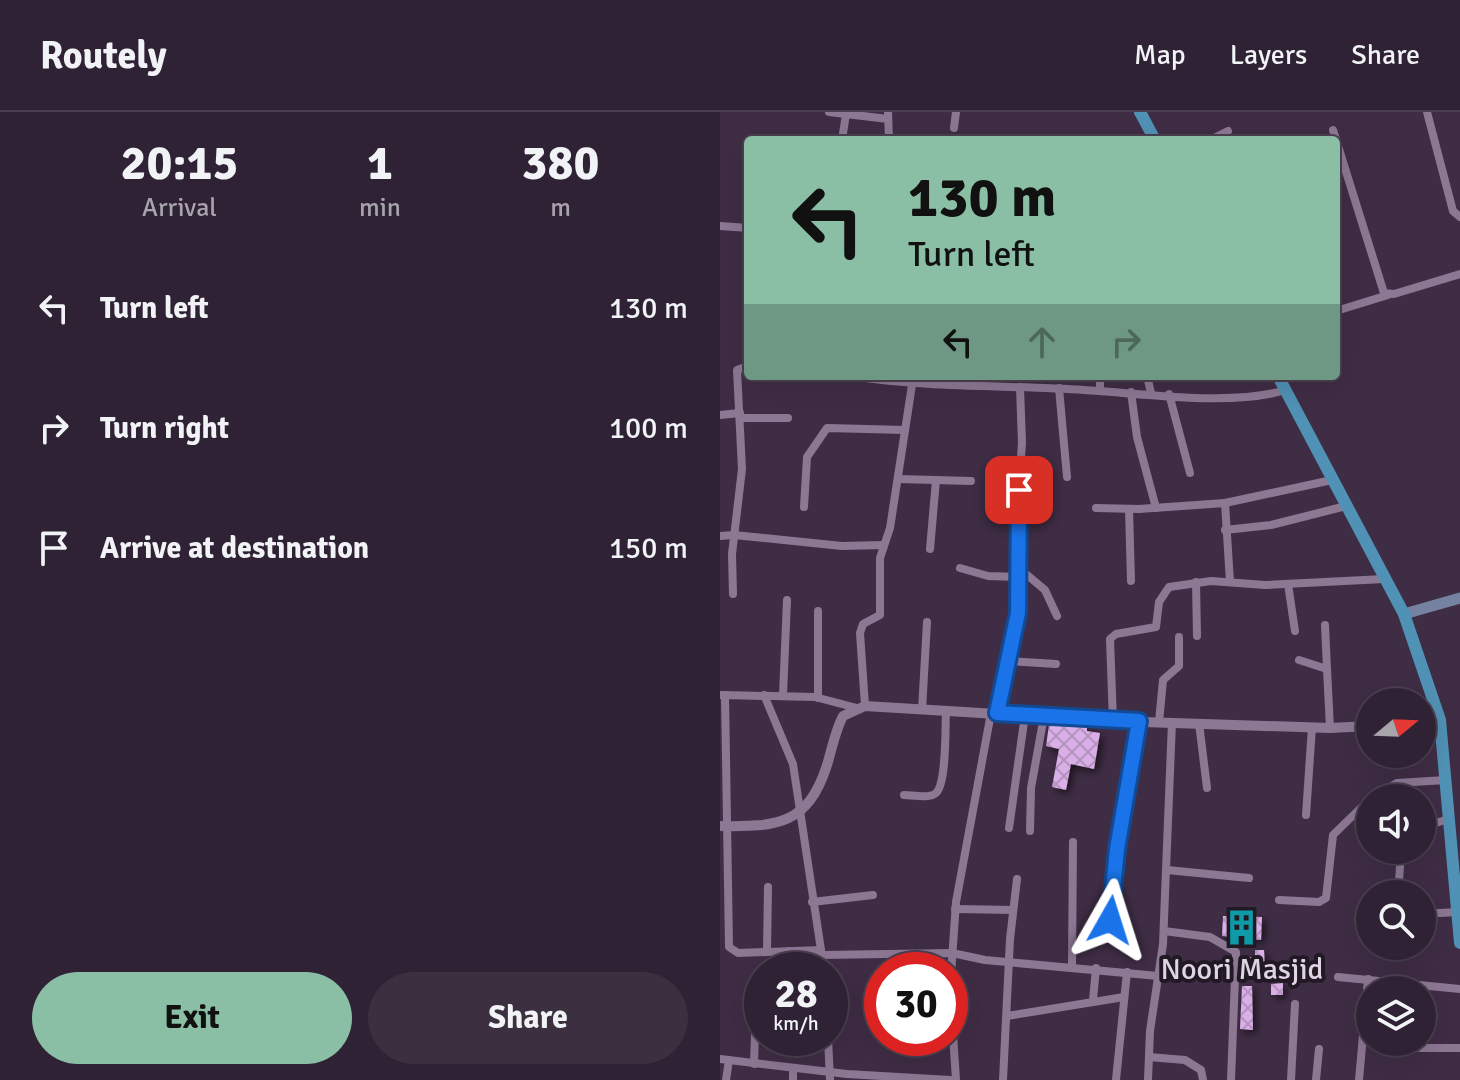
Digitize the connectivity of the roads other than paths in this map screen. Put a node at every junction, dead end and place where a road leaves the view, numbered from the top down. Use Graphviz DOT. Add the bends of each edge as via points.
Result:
graph roads {
  1 [pos="831,112"];
  2 [pos="956,112"];
  3 [pos="1140,112"];
  4 [pos="1427,112"];
  5 [pos="846,114"];
  6 [pos="888,116"];
  7 [pos="954,128"];
  8 [pos="1333,130"];
  9 [pos="1228,131"];
  10 [pos="843,136"];
  11 [pos="889,136"];
  12 [pos="1153,136"];
  13 [pos="1218,136"];
  14 [pos="1335,136"];
  15 [pos="1340,152"];
  16 [pos="1460,217"];
  17 [pos="720,226"];
  18 [pos="744,228"];
  19 [pos="1460,274"];
  20 [pos="1388,295"];
  21 [pos="1340,310"];
  22 [pos="744,367"];
  23 [pos="1028,380"];
  24 [pos="1100,380"];
  25 [pos="1148,380"];
  26 [pos="1280,380"];
  27 [pos="905,382"];
  28 [pos="1025,387"];
  29 [pos="1059,388"];
  30 [pos="1100,390"];
  31 [pos="1285,390"];
  32 [pos="1131,392"];
  33 [pos="1151,393"];
  34 [pos="1169,394"];
  35 [pos="720,415"];
  36 [pos="740,415"];
  37 [pos="788,418"];
  38 [pos="905,430"];
  39 [pos="1190,473"];
  40 [pos="1067,477"];
  41 [pos="898,479"];
  42 [pos="936,480"];
  43 [pos="1332,480"];
  44 [pos="971,481"];
  45 [pos="1225,503"];
  46 [pos="1346,506"];
  47 [pos="804,507"];
  48 [pos="1096,508"];
  49 [pos="1156,508"];
  50 [pos="1129,509"];
  51 [pos="1225,530"];
  52 [pos="734,535"];
  53 [pos="720,536"];
  54 [pos="884,545"];
  55 [pos="930,549"];
  56 [pos="960,568"];
  57 [pos="1020,573"];
  58 [pos="1384,579"];
  59 [pos="1131,581"];
  60 [pos="1196,582"];
  61 [pos="1230,582"];
  62 [pos="1288,584"];
  63 [pos="733,594"];
  64 [pos="1460,598"];
  65 [pos="787,600"];
  66 [pos="818,611"];
  67 [pos="1404,614"];
  68 [pos="1057,616"];
  69 [pos="927,622"];
  70 [pos="1325,625"];
  71 [pos="1295,631"];
  72 [pos="1197,636"];
  73 [pos="1179,637"];
  74 [pos="1299,660"];
  75 [pos="1008,661"];
  76 [pos="1056,664"];
  77 [pos="1327,669"];
  78 [pos="722,695"];
  79 [pos="764,695"];
  80 [pos="783,695"];
  81 [pos="818,698"];
  82 [pos="861,707"];
  83 [pos="922,710"];
  84 [pos="946,711"];
  85 [pos="994,713"];
  86 [pos="1025,715"];
  87 [pos="1044,716"];
  88 [pos="1440,720"];
  89 [pos="1113,721"];
  90 [pos="1139,721"];
  91 [pos="1436,721"];
  92 [pos="1159,722"];
  93 [pos="1172,722"];
  94 [pos="1199,723"];
  95 [pos="1312,727"];
  96 [pos="1356,727"];
  97 [pos="1330,728"];
  98 [pos="1446,780"];
  99 [pos="1395,784"];
  100 [pos="1207,788"];
  101 [pos="904,795"];
  102 [pos="799,813"];
  103 [pos="1356,813"];
  104 [pos="1306,815"];
  105 [pos="1449,819"];
  106 [pos="1436,823"];
  107 [pos="724,826"];
  108 [pos="1009,828"];
  109 [pos="1030,831"];
  110 [pos="1073,842"];
  111 [pos="1167,870"];
  112 [pos="1249,878"];
  113 [pos="1017,879"];
  114 [pos="768,887"];
  115 [pos="873,895"];
  116 [pos="1458,897"];
  117 [pos="1279,900"];
  118 [pos="812,902"];
  119 [pos="955,909"];
  120 [pos="1013,910"];
  121 [pos="1458,912"];
  122 [pos="1436,913"];
  123 [pos="724,915"];
  124 [pos="1110,920"];
  125 [pos="1459,926"];
  126 [pos="1164,931"];
  127 [pos="724,943"];
  128 [pos="1460,943"];
  129 [pos="767,951"];
  130 [pos="789,951"];
  131 [pos="822,952"];
  132 [pos="952,952"];
  133 [pos="968,956"];
  134 [pos="1010,963"];
  135 [pos="1072,967"];
  136 [pos="1096,968"];
  137 [pos="1127,972"];
  138 [pos="1158,976"];
  139 [pos="1338,977"];
  140 [pos="1356,978"];
  141 [pos="1436,986"];
  142 [pos="1460,989"];
  143 [pos="1124,997"];
  144 [pos="1093,1000"];
  145 [pos="1295,1004"];
  146 [pos="1007,1016"];
  147 [pos="1436,1048"];
  148 [pos="1460,1048"];
  149 [pos="1319,1049"];
  150 [pos="754,1056"];
  151 [pos="829,1056"];
  152 [pos="952,1056"];
  153 [pos="1362,1056"];
  154 [pos="1149,1057"];
  155 [pos="724,1060"];
  156 [pos="754,1064"];
  157 [pos="793,1068"];
  158 [pos="830,1076"];
  159 [pos="895,1078"];
  160 [pos="726,1080"];
  161 [pos="793,1080"];
  162 [pos="953,1080"];
  163 [pos="1003,1080"];
  164 [pos="1116,1080"];
  165 [pos="1148,1080"];
  166 [pos="1203,1080"];
  167 [pos="1231,1080"];
  168 [pos="1291,1080"];
  169 [pos="1316,1080"];
  170 [pos="1359,1080"];
  1 -- 5 [label="street"];
  2 -- 7 [label="street"];
  3 -- 12 [label="highway"];
  4 -- 16 [label="street" via="1453,211"];
  5 -- 6 [label="street"];
  5 -- 10 [label="street"];
  6 -- 11 [label="street"];
  8 -- 14 [label="street"];
  9 -- 13 [label="street"];
  15 -- 20 [label="street"];
  17 -- 18 [label="street"];
  19 -- 20 [label="street"];
  20 -- 21 [label="street"];
  22 -- 36 [label="street" via="737,370"];
  23 -- 28 [label="street"];
  24 -- 30 [label="street"];
  25 -- 33 [label="street"];
  26 -- 31 [label="highway"];
  27 -- 28 [label="street"];
  27 -- 38 [label="street"];
  28 -- 29 [label="street"];
  28 -- 57 [label="street"];
  29 -- 30 [label="street"];
  29 -- 40 [label="street"];
  30 -- 32 [label="street"];
  31 -- 34 [label="street" via="1263,396"];
  31 -- 43 [label="highway"];
  32 -- 33 [label="street"];
  32 -- 49 [label="street"];
  33 -- 34 [label="street"];
  34 -- 39 [label="street"];
  35 -- 36 [label="street"];
  36 -- 37 [label="street"];
  36 -- 52 [label="street" via="742,469"];
  38 -- 41 [label="street"];
  38 -- 47 [label="street" via="827,428 807,457"];
  41 -- 42 [label="street"];
  41 -- 54 [label="street"];
  42 -- 44 [label="street"];
  42 -- 55 [label="street"];
  43 -- 45 [label="street"];
  43 -- 46 [label="highway"];
  45 -- 49 [label="street"];
  45 -- 51 [label="street"];
  46 -- 51 [label="street" via="1271,525"];
  46 -- 58 [label="highway"];
  48 -- 50 [label="street"];
  49 -- 50 [label="street"];
  50 -- 59 [label="street"];
  51 -- 61 [label="street"];
  52 -- 53 [label="street"];
  52 -- 54 [label="street"];
  52 -- 63 [label="street"];
  54 -- 82 [label="street" via="880,615 863,624 860,633"];
  56 -- 57 [label="street" via="988,576"];
  57 -- 68 [label="street" via="1045,590"];
  57 -- 75 [label="street" via="1017,627"];
  58 -- 62 [label="street"];
  58 -- 67 [label="highway"];
  60 -- 61 [label="street"];
  60 -- 72 [label="street"];
  60 -- 89 [label="street" via="1164,590 1156,627 1110,639"];
  61 -- 62 [label="street"];
  62 -- 71 [label="street"];
  64 -- 67 [label="main road"];
  65 -- 80 [label="street"];
  66 -- 81 [label="street"];
  67 -- 88 [label="highway"];
  69 -- 83 [label="street"];
  70 -- 77 [label="street"];
  73 -- 92 [label="street" via="1179,666 1163,680"];
  74 -- 77 [label="street"];
  75 -- 76 [label="street"];
  75 -- 85 [label="street"];
  77 -- 97 [label="street"];
  78 -- 79 [label="street"];
  78 -- 107 [label="street"];
  79 -- 80 [label="street"];
  79 -- 102 [label="street" via="793,764"];
  80 -- 81 [label="street"];
  81 -- 82 [label="street"];
  82 -- 83 [label="street"];
  82 -- 102 [label="street" via="843,716 822,779"];
  83 -- 84 [label="street"];
  84 -- 85 [label="street"];
  84 -- 101 [label="street" via="938,790 932,795"];
  85 -- 86 [label="street"];
  85 -- 119 [label="street"];
  86 -- 87 [label="street"];
  86 -- 108 [label="street"];
  87 -- 89 [label="street"];
  87 -- 109 [label="street" via="1031,788"];
  88 -- 91 [label="street"];
  88 -- 98 [label="highway"];
  89 -- 90 [label="street"];
  90 -- 92 [label="street"];
  90 -- 124 [label="street"];
  92 -- 93 [label="street"];
  93 -- 94 [label="street"];
  93 -- 111 [label="street"];
  94 -- 95 [label="street"];
  94 -- 100 [label="street"];
  95 -- 97 [label="street"];
  95 -- 104 [label="street"];
  96 -- 97 [label="street"];
  98 -- 99 [label="street"];
  98 -- 105 [label="highway"];
  102 -- 107 [label="street" via="778,823"];
  102 -- 118 [label="street"];
  103 -- 117 [label="street" via="1333,835 1326,898"];
  105 -- 106 [label="street"];
  105 -- 116 [label="highway"];
  107 -- 123 [label="street"];
  110 -- 135 [label="street"];
  111 -- 112 [label="street"];
  111 -- 126 [label="street"];
  113 -- 120 [label="street"];
  114 -- 129 [label="street"];
  115 -- 118 [label="street"];
  116 -- 121 [label="highway"];
  118 -- 131 [label="street"];
  119 -- 120 [label="street"];
  119 -- 132 [label="street"];
  120 -- 134 [label="street"];
  121 -- 122 [label="street"];
  121 -- 125 [label="highway"];
  123 -- 127 [label="street"];
  125 -- 128 [label="highway"];
  126 -- 138 [label="street"];
  126 -- 167 [label="street" via="1210,937 1236,952"];
  127 -- 129 [label="street" via="738,953"];
  129 -- 130 [label="street"];
  130 -- 131 [label="street"];
  133 -- 134 [label="street"];
  134 -- 135 [label="street"];
  134 -- 146 [label="street"];
  135 -- 136 [label="street"];
  136 -- 137 [label="street"];
  136 -- 144 [label="street"];
  137 -- 138 [label="street"];
  137 -- 143 [label="street"];
  138 -- 154 [label="street"];
  139 -- 140 [label="street"];
  141 -- 142 [label="street"];
  143 -- 144 [label="street"];
  143 -- 164 [label="street"];
  144 -- 146 [label="street"];
  145 -- 168 [label="street"];
  146 -- 163 [label="street"];
  147 -- 148 [label="street"];
  149 -- 169 [label="street"];
  150 -- 156 [label="street"];
  151 -- 158 [label="street"];
  152 -- 162 [label="street"];
  153 -- 170 [label="street"];
  154 -- 165 [label="street"];
  154 -- 166 [label="street" via="1192,1062"];
  155 -- 156 [label="street"];
  155 -- 160 [label="street"];
  156 -- 157 [label="street"];
  157 -- 158 [label="street"];
  157 -- 161 [label="street"];
  158 -- 159 [label="street"];
  159 -- 162 [label="street"];
}
